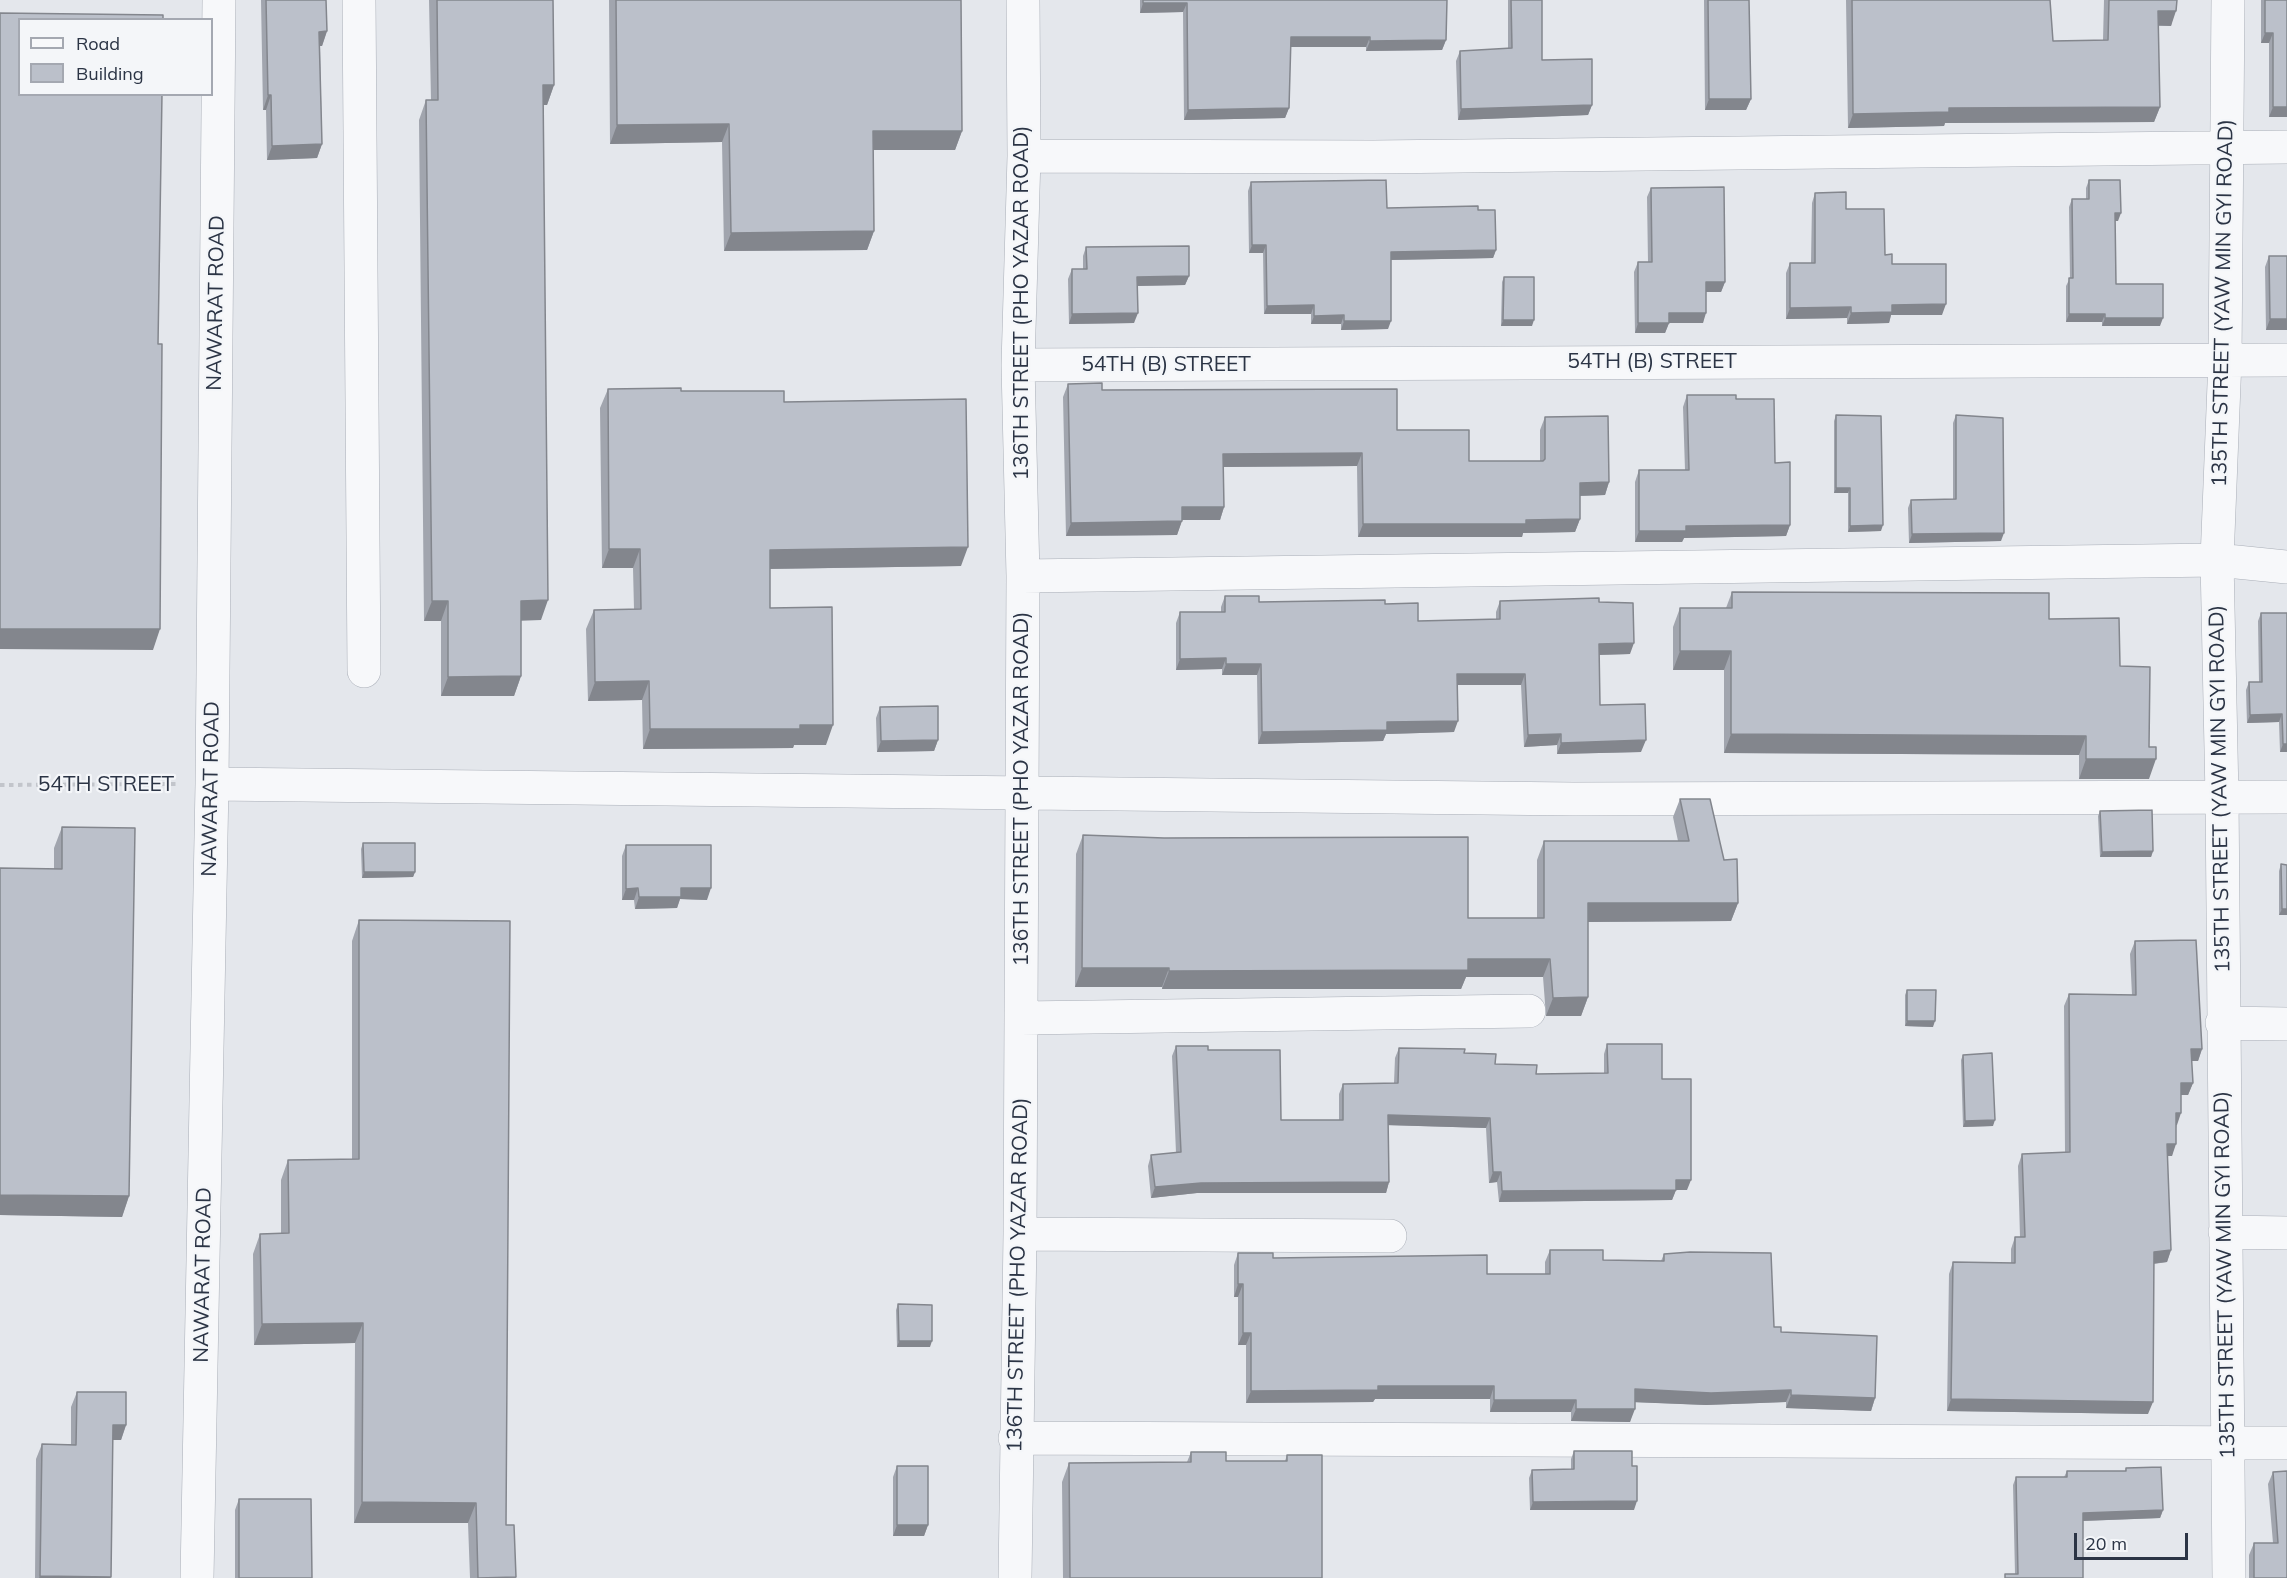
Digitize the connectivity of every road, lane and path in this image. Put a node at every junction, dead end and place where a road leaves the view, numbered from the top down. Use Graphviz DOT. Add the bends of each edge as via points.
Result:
graph roads {
  1 [pos="219,0"];
  2 [pos="359,0"];
  3 [pos="1023,0"];
  4 [pos="2228,0"];
  5 [pos="2287,147"];
  6 [pos="2226,148"];
  7 [pos="1024,156"];
  8 [pos="2224,359"];
  9 [pos="2287,360"];
  10 [pos="1017,365"];
  11 [pos="2217,560"];
  12 [pos="2287,567"];
  13 [pos="1023,576"];
  14 [pos="364,671"];
  15 [pos="212,784"];
  16 [pos="0,785"];
  17 [pos="1022,792"];
  18 [pos="2222,797"];
  19 [pos="2287,797"];
  20 [pos="1528,1011"];
  21 [pos="1021,1018"];
  22 [pos="2222,1023"];
  23 [pos="2287,1024"];
  24 [pos="2224,1232"];
  25 [pos="2287,1233"];
  26 [pos="1020,1234"];
  27 [pos="1390,1236"];
  28 [pos="1015,1438"];
  29 [pos="2287,1443"];
  30 [pos="2227,1444"];
  31 [pos="197,1578"];
  32 [pos="1015,1578"];
  33 [pos="2229,1578"];
  1 -- 15 [label="street, NAWARAT ROAD"];
  2 -- 14 [label="street"];
  3 -- 7 [label="street, 136TH STREET (PHO YAZAR ROAD)"];
  4 -- 6 [label="street, 135TH STREET (YAW MIN GYI ROAD)"];
  5 -- 6 [label="street"];
  6 -- 7 [label="street" via="1373,157"];
  6 -- 8 [label="street, 135TH STREET (YAW MIN GYI ROAD)"];
  7 -- 10 [label="street, 136TH STREET (PHO YAZAR ROAD)"];
  8 -- 9 [label="street, 54TH (B) STREET"];
  8 -- 10 [label="street, 54TH (B) STREET"];
  8 -- 11 [label="street, 135TH STREET (YAW MIN GYI ROAD)"];
  10 -- 13 [label="street, 136TH STREET (PHO YAZAR ROAD)"];
  11 -- 12 [label="street"];
  11 -- 13 [label="street"];
  11 -- 18 [label="street, 135TH STREET (YAW MIN GYI ROAD)"];
  13 -- 17 [label="street, 136TH STREET (PHO YAZAR ROAD)"];
  15 -- 16 [label="path, 54TH STREET"];
  15 -- 17 [label="street"];
  15 -- 31 [label="street, NAWARAT ROAD"];
  17 -- 18 [label="street" via="1574,799"];
  17 -- 21 [label="street, 136TH STREET (PHO YAZAR ROAD)"];
  18 -- 19 [label="street"];
  18 -- 22 [label="street, 135TH STREET (YAW MIN GYI ROAD)"];
  20 -- 21 [label="street"];
  21 -- 26 [label="street, 136TH STREET (PHO YAZAR ROAD)"];
  22 -- 23 [label="street"];
  22 -- 24 [label="street, 135TH STREET (YAW MIN GYI ROAD)"];
  24 -- 25 [label="street"];
  24 -- 30 [label="street, 135TH STREET (YAW MIN GYI ROAD)"];
  26 -- 27 [label="street"];
  26 -- 28 [label="street, 136TH STREET (PHO YAZAR ROAD)"];
  28 -- 30 [label="street"];
  28 -- 32 [label="street, 136TH STREET (PHO YAZAR ROAD)"];
  29 -- 30 [label="street"];
  30 -- 33 [label="street, 135TH STREET (YAW MIN GYI ROAD)"];
}
